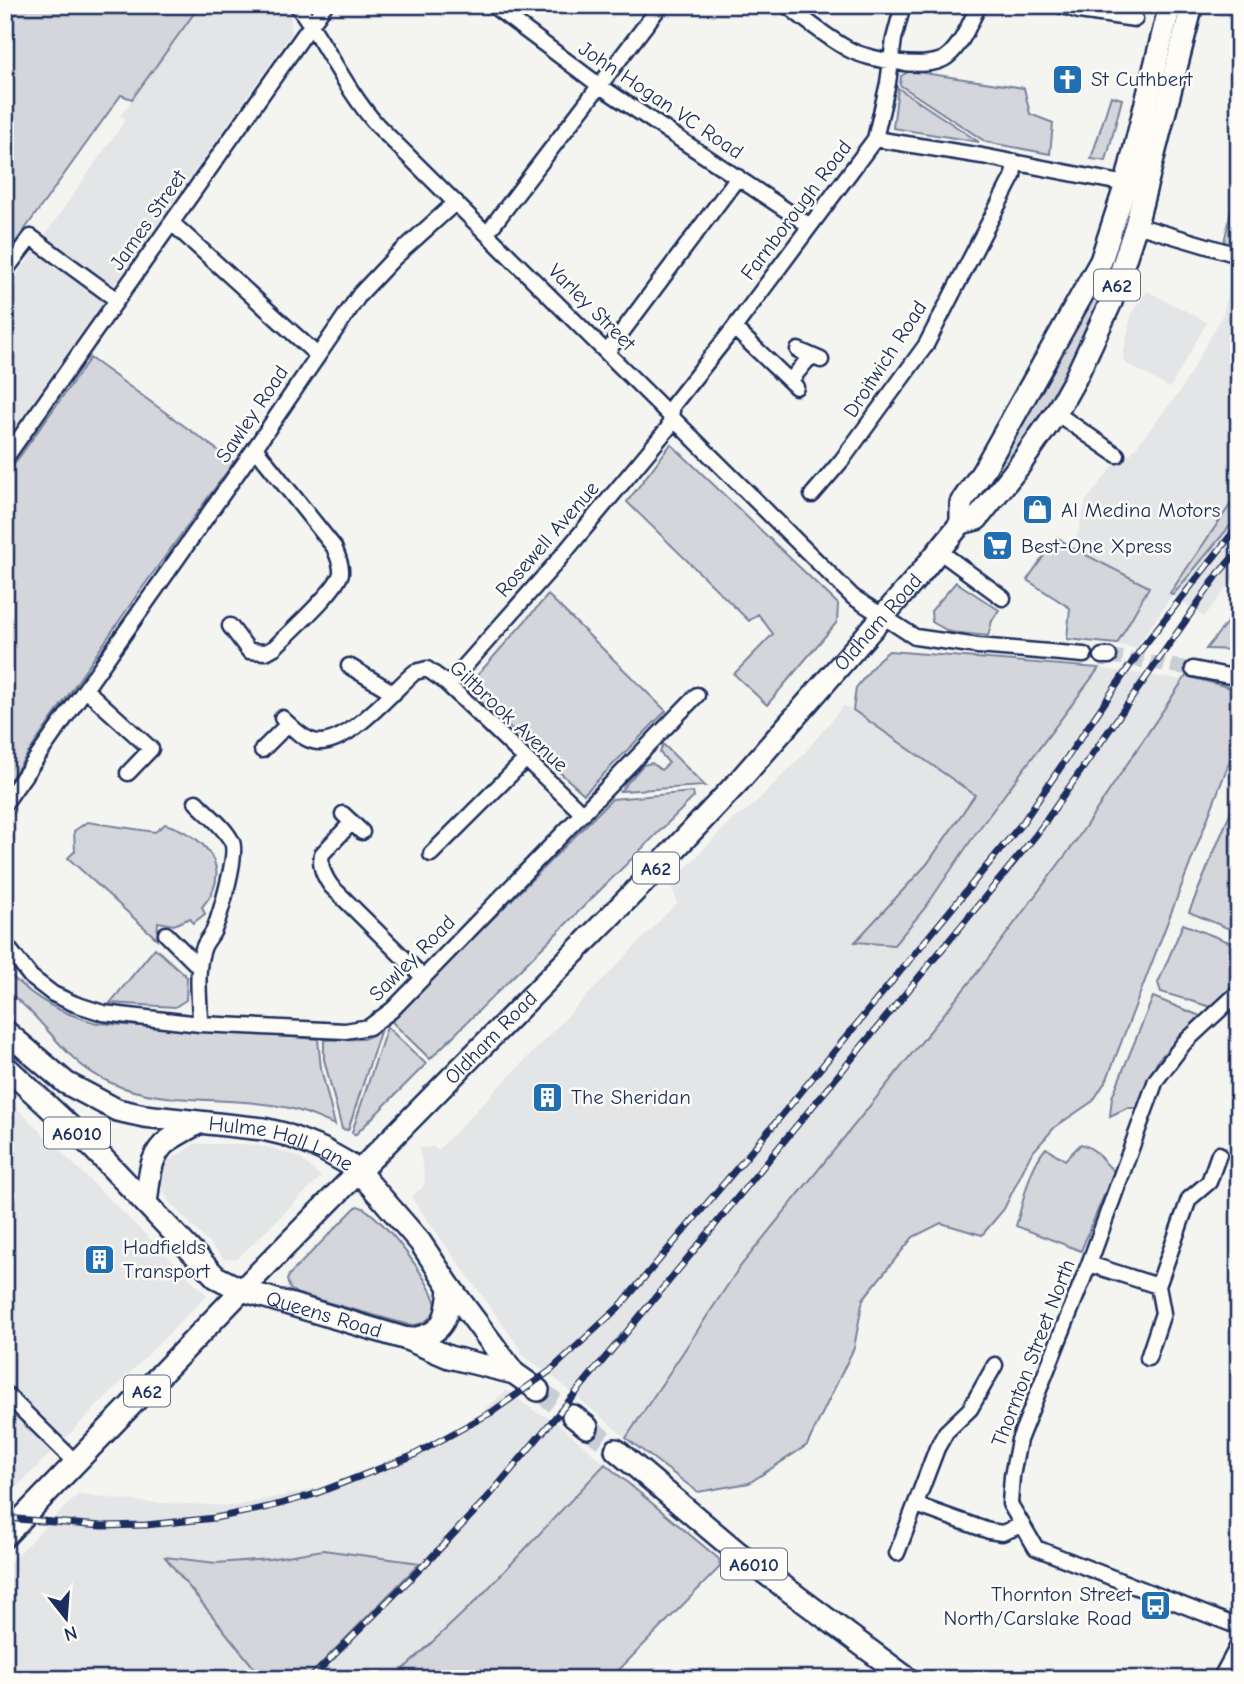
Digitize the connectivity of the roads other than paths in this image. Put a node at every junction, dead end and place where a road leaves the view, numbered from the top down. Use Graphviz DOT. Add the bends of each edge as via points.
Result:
graph roads {
  1 [pos="297,5"];
  2 [pos="325,5"];
  3 [pos="492,5"];
  4 [pos="661,5"];
  5 [pos="786,5"];
  6 [pos="903,5"];
  7 [pos="979,5"];
  8 [pos="1059,5"];
  9 [pos="1170,5"];
  10 [pos="1192,5"];
  11 [pos="1135,19"];
  12 [pos="311,24"];
  13 [pos="891,60"];
  14 [pos="600,86"];
  15 [pos="875,139"];
  16 [pos="1015,162"];
  17 [pos="738,177"];
  18 [pos="1126,184"];
  19 [pos="456,202"];
  20 [pos="172,223"];
  21 [pos="1136,225"];
  22 [pos="810,226"];
  23 [pos="487,233"];
  24 [pos="1231,253"];
  25 [pos="5,271"];
  26 [pos="117,300"];
  27 [pos="734,328"];
  28 [pos="607,352"];
  29 [pos="317,355"];
  30 [pos="810,356"];
  31 [pos="1056,413"];
  32 [pos="672,417"];
  33 [pos="256,448"];
  34 [pos="1117,455"];
  35 [pos="5,458"];
  36 [pos="812,495"];
  37 [pos="961,523"];
  38 [pos="939,551"];
  39 [pos="1003,598"];
  40 [pos="883,615"];
  41 [pos="230,626"];
  42 [pos="1084,654"];
  43 [pos="349,666"];
  44 [pos="1193,669"];
  45 [pos="1239,678"];
  46 [pos="448,685"];
  47 [pos="86,690"];
  48 [pos="394,693"];
  49 [pos="697,695"];
  50 [pos="262,750"];
  51 [pos="526,760"];
  52 [pos="128,773"];
  53 [pos="196,802"];
  54 [pos="5,803"];
  55 [pos="583,814"];
  56 [pos="352,823"];
  57 [pos="431,854"];
  58 [pos="166,934"];
  59 [pos="5,944"];
  60 [pos="200,967"];
  61 [pos="423,977"];
  62 [pos="1239,992"];
  63 [pos="200,1024"];
  64 [pos="5,1031"];
  65 [pos="5,1066"];
  66 [pos="198,1123"];
  67 [pos="1219,1154"];
  68 [pos="359,1173"];
  69 [pos="146,1202"];
  70 [pos="1089,1264"];
  71 [pos="1158,1286"];
  72 [pos="450,1287"];
  73 [pos="242,1290"];
  74 [pos="407,1339"];
  75 [pos="1148,1358"];
  76 [pos="995,1365"];
  77 [pos="514,1373"];
  78 [pos="538,1390"];
  79 [pos="5,1392"];
  80 [pos="616,1450"];
  81 [pos="76,1463"];
  82 [pos="916,1505"];
  83 [pos="1022,1525"];
  84 [pos="5,1536"];
  85 [pos="897,1553"];
  86 [pos="1239,1628"];
  87 [pos="1239,1644"];
  88 [pos="898,1676"];
  89 [pos="1220,1679"];
  1 -- 12 [label="street, Varley Street"];
  2 -- 12 [label="street, James Street"];
  3 -- 14 [label="street, John Hogan VC Road"];
  4 -- 14 [label="street"];
  5 -- 13 [label="street" via="850,50"];
  6 -- 13 [label="street, Farnborough Road"];
  7 -- 13 [label="street" via="947,57 920,64"];
  8 -- 11 [label="street"];
  9 -- 18 [label="highway, Oldham Road / A62"];
  10 -- 21 [label="highway, Oldham Road / A62"];
  12 -- 19 [label="street, Varley Street" via="366,113"];
  12 -- 20 [label="street, James Street"];
  13 -- 15 [label="street, Farnborough Road"];
  14 -- 17 [label="street, John Hogan VC Road"];
  14 -- 23 [label="street"];
  15 -- 16 [label="street"];
  15 -- 22 [label="street, Farnborough Road"];
  16 -- 18 [label="street"];
  16 -- 36 [label="street, Droitwich Road" via="1013,176 926,345"];
  17 -- 22 [label="street, John Hogan VC Road"];
  17 -- 28 [label="street"];
  18 -- 37 [label="highway, Oldham Road / A62" via="1095,274 961,503"];
  19 -- 23 [label="street, Varley Street"];
  19 -- 29 [label="street, Sawley Road" via="379,272"];
  20 -- 26 [label="street, James Street"];
  20 -- 29 [label="street"];
  21 -- 24 [label="street"];
  21 -- 31 [label="highway, Oldham Road / A62" via="1111,302"];
  22 -- 27 [label="street, Farnborough Road"];
  23 -- 28 [label="street, Varley Street"];
  25 -- 26 [label="street" via="31,237"];
  26 -- 35 [label="street, James Street"];
  27 -- 30 [label="street" via="793,384"];
  27 -- 32 [label="street, Farnborough Road" via="673,405"];
  28 -- 32 [label="street, Varley Street"];
  29 -- 33 [label="street, Sawley Road"];
  31 -- 34 [label="street"];
  31 -- 37 [label="highway, Oldham Road / A62" via="977,519"];
  32 -- 40 [label="street, Varley Street" via="847,591"];
  32 -- 46 [label="street, Rosewell Avenue" via="629,476"];
  33 -- 41 [label="street" via="334,547 341,573 324,598 266,652 249,651"];
  33 -- 47 [label="street, Sawley Road"];
  37 -- 38 [label="highway, Oldham Road / A62"];
  38 -- 39 [label="street"];
  38 -- 40 [label="highway, Oldham Road / A62"];
  40 -- 42 [label="street, Varley Street" via="925,639"];
  40 -- 68 [label="highway, Oldham Road / A62" via="739,781"];
  43 -- 48 [label="street"];
  44 -- 45 [label="street"];
  46 -- 48 [label="street, Giltbrook Avenue" via="422,669"];
  46 -- 51 [label="street, Giltbrook Avenue"];
  47 -- 52 [label="street" via="151,749"];
  47 -- 54 [label="street, Sawley Road"];
  48 -- 50 [label="street, Giltbrook Avenue" via="329,742 313,741 285,721"];
  49 -- 55 [label="street, Sawley Road"];
  51 -- 55 [label="street, Giltbrook Avenue"];
  51 -- 57 [label="street"];
  53 -- 60 [label="street" via="224,831 234,850 232,871"];
  55 -- 61 [label="street, Sawley Road"];
  56 -- 61 [label="street" via="322,853 324,875"];
  58 -- 60 [label="street"];
  59 -- 63 [label="street, Sawley Road" via="31,977 75,1004 103,1013"];
  60 -- 63 [label="street"];
  61 -- 63 [label="street, Sawley Road" via="383,1018 364,1029"];
  62 -- 70 [label="street, Thornton Street North" via="1184,1043 1156,1080"];
  64 -- 66 [label="highway, Hulme Hall Lane / A6010" via="66,1083 95,1100 117,1110"];
  65 -- 69 [label="highway, A6010"];
  66 -- 68 [label="highway, Hulme Hall Lane / A6010" via="263,1129 293,1137"];
  66 -- 69 [label="highway, Hulme Hall Lane" via="158,1151"];
  67 -- 71 [label="street" via="1209,1182 1189,1199"];
  68 -- 72 [label="highway, Queens Road / A6010" via="419,1242"];
  68 -- 73 [label="highway, Oldham Road / A62"];
  69 -- 73 [label="highway, A6010" via="216,1277"];
  70 -- 71 [label="street"];
  70 -- 83 [label="street, Thornton Street North" via="1019,1440 1010,1504"];
  71 -- 75 [label="street" via="1163,1313"];
  72 -- 74 [label="highway, Queens Road" via="449,1310 440,1326 430,1334"];
  72 -- 77 [label="highway, Queens Road / A6010"];
  73 -- 74 [label="highway, Queens Road / A6010"];
  73 -- 81 [label="highway, Oldham Road / A62"];
  74 -- 77 [label="highway, Queens Road / A6010" via="449,1357"];
  76 -- 82 [label="street" via="970,1409 946,1432"];
  77 -- 78 [label="highway, Queens Road / A6010"];
  79 -- 81 [label="street"];
  80 -- 88 [label="highway, A6010" via="737,1552"];
  81 -- 84 [label="highway, Oldham Road / A62"];
  82 -- 83 [label="street" via="989,1531 1002,1533"];
  82 -- 85 [label="street"];
  83 -- 86 [label="street, Thornton Street North" via="1036,1548"];
  87 -- 89 [label="street"];
}
